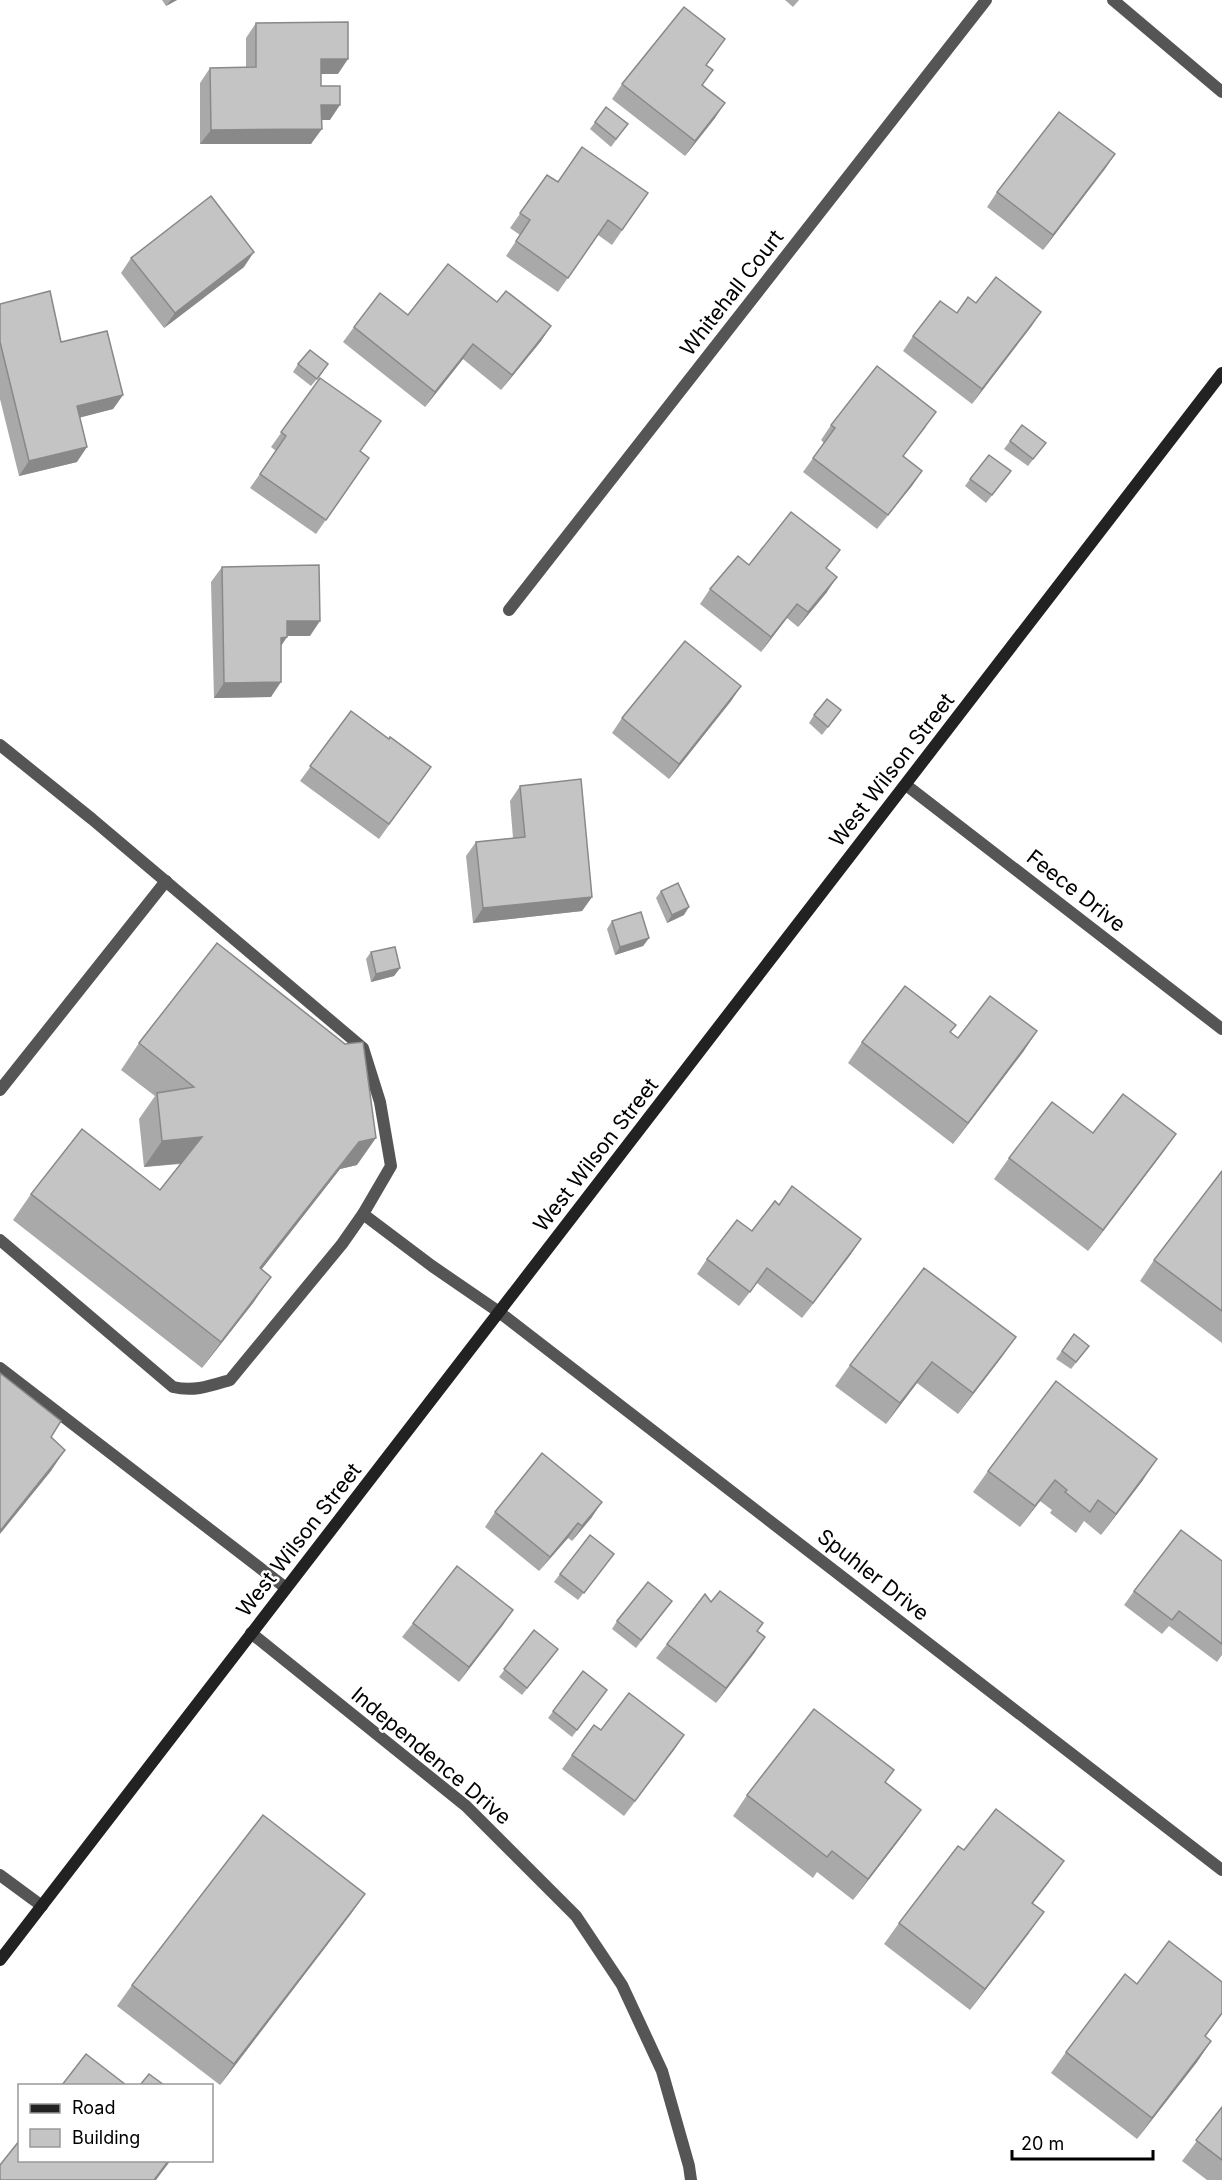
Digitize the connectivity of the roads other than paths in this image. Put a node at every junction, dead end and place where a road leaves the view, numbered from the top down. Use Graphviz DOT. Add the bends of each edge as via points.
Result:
graph roads {
  1 [pos="986,0"];
  2 [pos="1113,0"];
  3 [pos="1222,92"];
  4 [pos="1222,373"];
  5 [pos="509,610"];
  6 [pos="0,746"];
  7 [pos="906,785"];
  8 [pos="166,881"];
  9 [pos="1222,1029"];
  10 [pos="0,1090"];
  11 [pos="363,1214"];
  12 [pos="0,1240"];
  13 [pos="500,1312"];
  14 [pos="0,1368"];
  15 [pos="286,1588"];
  16 [pos="252,1633"];
  17 [pos="1222,1870"];
  18 [pos="0,1875"];
  19 [pos="42,1906"];
  20 [pos="0,1960"];
  21 [pos="691,2180"];
  1 -- 5 [label="street, Whitehall Court"];
  2 -- 3 [label="street"];
  4 -- 7 [label="main road, West Wilson Street"];
  6 -- 8 [label="street"];
  7 -- 9 [label="street, Feece Drive"];
  7 -- 13 [label="main road, West Wilson Street"];
  8 -- 10 [label="street"];
  8 -- 11 [label="street" via="363,1047 380,1102 391,1166"];
  11 -- 12 [label="street" via="230,1380 188,1391 173,1387"];
  11 -- 13 [label="street, Spuhler Drive"];
  13 -- 15 [label="main road, West Wilson Street"];
  13 -- 17 [label="street, Spuhler Drive"];
  14 -- 15 [label="street"];
  15 -- 16 [label="main road, West Wilson Street"];
  16 -- 19 [label="main road, West Wilson Street"];
  16 -- 21 [label="street, Independence Drive" via="466,1806 576,1916 622,1985 662,2071"];
  18 -- 19 [label="street"];
  19 -- 20 [label="main road, West Wilson Street"];
}
